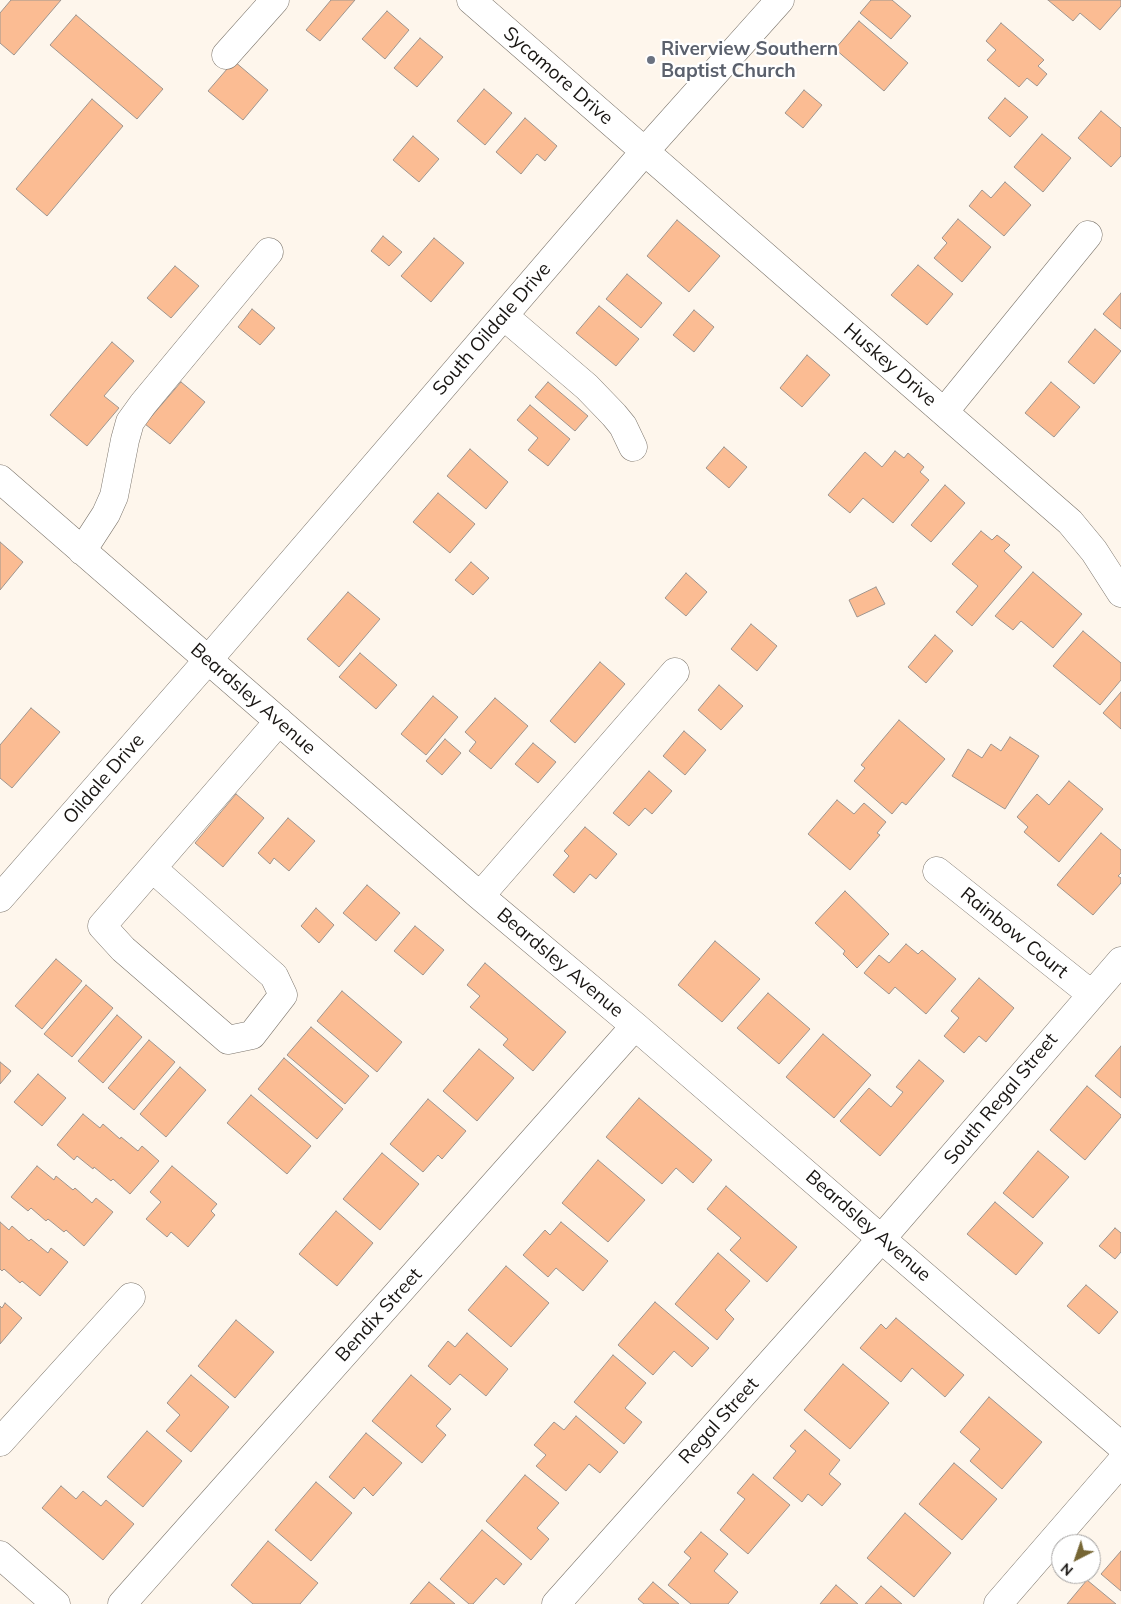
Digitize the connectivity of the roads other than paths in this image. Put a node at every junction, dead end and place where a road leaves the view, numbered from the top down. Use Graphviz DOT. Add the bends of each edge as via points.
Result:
graph roads {
  1 [pos="275,0"];
  2 [pos="471,0"];
  3 [pos="780,0"];
  4 [pos="226,55"];
  5 [pos="645,151"];
  6 [pos="1088,236"];
  7 [pos="268,252"];
  8 [pos="504,316"];
  9 [pos="944,412"];
  10 [pos="633,447"];
  11 [pos="4,493"];
  12 [pos="82,551"];
  13 [pos="1121,593"];
  14 [pos="208,660"];
  15 [pos="675,672"];
  16 [pos="278,721"];
  17 [pos="152,868"];
  18 [pos="937,871"];
  19 [pos="480,896"];
  20 [pos="0,898"];
  21 [pos="1121,961"];
  22 [pos="1091,994"];
  23 [pos="635,1026"];
  24 [pos="882,1238"];
  25 [pos="132,1297"];
  26 [pos="0,1442"];
  27 [pos="1121,1446"];
  28 [pos="1121,1462"];
  29 [pos="0,1555"];
  30 [pos="56,1604"];
  31 [pos="122,1604"];
  32 [pos="556,1604"];
  33 [pos="998,1604"];
  1 -- 4 [label="street"];
  2 -- 5 [label="street, Sycamore Drive"];
  3 -- 5 [label="street, South Oildale Drive"];
  5 -- 8 [label="street, South Oildale Drive"];
  5 -- 9 [label="street, Huskey Drive"];
  6 -- 9 [label="street"];
  7 -- 12 [label="street" via="130,422 114,496"];
  8 -- 10 [label="street" via="587,387 623,426"];
  8 -- 14 [label="street, South Oildale Drive"];
  9 -- 13 [label="street, Huskey Drive" via="1070,522 1094,551"];
  11 -- 12 [label="street, Beardsley Avenue"];
  12 -- 14 [label="street, Beardsley Avenue"];
  14 -- 16 [label="street, Beardsley Avenue"];
  14 -- 20 [label="street, Oildale Drive"];
  15 -- 19 [label="street"];
  16 -- 17 [label="street"];
  16 -- 19 [label="street, Beardsley Avenue"];
  17 -- 17 [label="street" via="102,926 123,949 228,1040 252,1035 283,995 274,976"];
  18 -- 22 [label="street, Rainbow Court"];
  19 -- 23 [label="street, Beardsley Avenue"];
  21 -- 22 [label="street, South Regal Street"];
  22 -- 24 [label="street, South Regal Street"];
  23 -- 24 [label="street, Beardsley Avenue"];
  23 -- 31 [label="street, Bendix Street"];
  24 -- 27 [label="street, Beardsley Avenue"];
  24 -- 32 [label="street, Regal Street"];
  25 -- 26 [label="street"];
  28 -- 33 [label="street"];
  29 -- 30 [label="street"];
}
